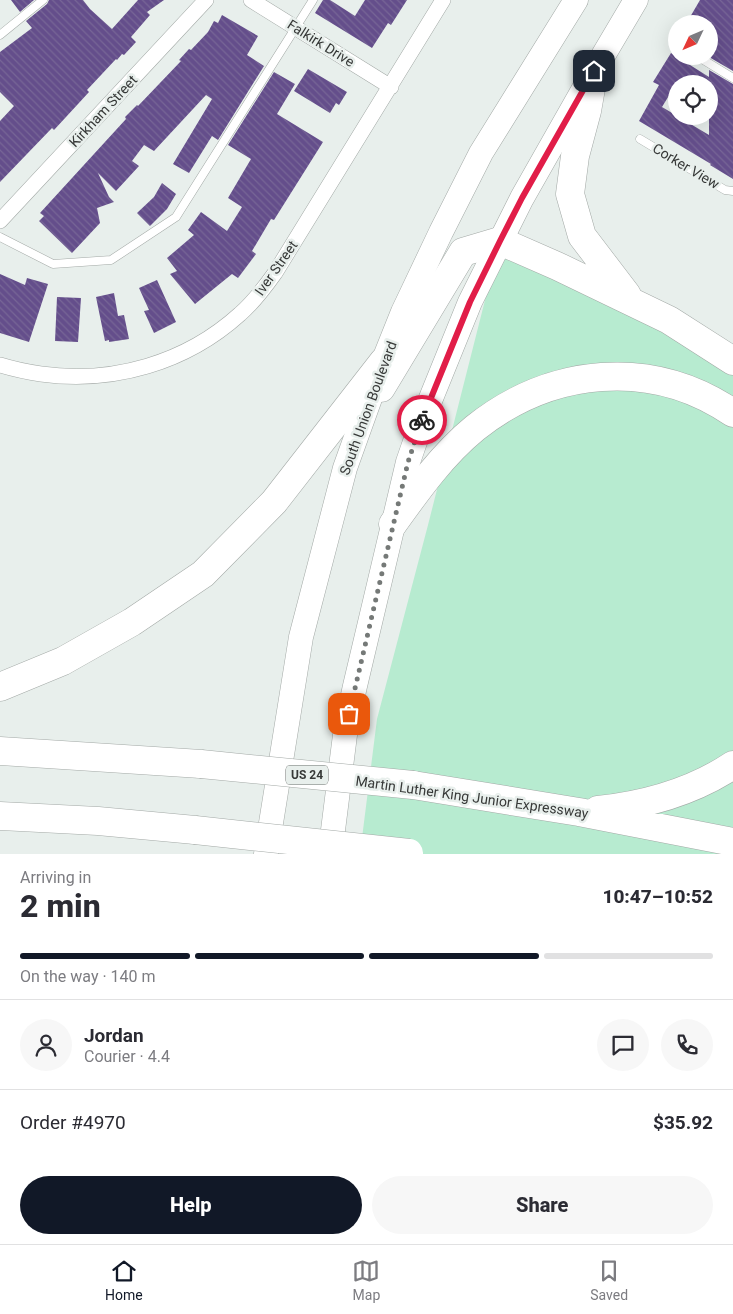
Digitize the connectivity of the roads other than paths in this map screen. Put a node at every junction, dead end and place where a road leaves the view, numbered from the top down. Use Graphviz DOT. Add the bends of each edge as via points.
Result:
graph roads {
  1 [pos="43,0"];
  2 [pos="206,0"];
  3 [pos="250,0"];
  4 [pos="313,0"];
  5 [pos="442,0"];
  6 [pos="576,0"];
  7 [pos="636,0"];
  8 [pos="296,28"];
  9 [pos="0,35"];
  10 [pos="712,65"];
  11 [pos="594,71"];
  12 [pos="733,78"];
  13 [pos="391,87"];
  14 [pos="640,139"];
  15 [pos="733,191"];
  16 [pos="0,221"];
  17 [pos="0,237"];
  18 [pos="500,241"];
  19 [pos="632,302"];
  20 [pos="733,361"];
  21 [pos="382,362"];
  22 [pos="0,365"];
  23 [pos="733,413"];
  24 [pos="362,419"];
  25 [pos="393,524"];
  26 [pos="0,687"];
  27 [pos="0,751"];
  28 [pos="733,765"];
  29 [pos="579,812"];
  30 [pos="0,816"];
  31 [pos="98,821"];
  32 [pos="0,834"];
  33 [pos="733,842"];
  34 [pos="413,853"];
  35 [pos="266,854"];
  36 [pos="330,854"];
  1 -- 9 [label="lane"];
  2 -- 16 [label="street, Kirkham Street"];
  3 -- 8 [label="street, Falkirk Drive"];
  4 -- 8 [label="lane"];
  5 -- 13 [label="street, Iver Street"];
  6 -- 21 [label="main road, South Union Boulevard" via="482,153 441,232"];
  7 -- 11 [label="main road"];
  8 -- 13 [label="street, Falkirk Drive"];
  8 -- 17 [label="lane" via="176,217 111,260 53,264"];
  10 -- 12 [label="lane"];
  11 -- 18 [label="main road"];
  11 -- 19 [label="highway" via="570,194 582,236"];
  13 -- 22 [label="street, Iver Street" via="276,273 241,314 221,329 173,357 121,373 62,376"];
  14 -- 15 [label="lane, Corker View" via="725,190"];
  18 -- 19 [label="highway"];
  18 -- 24 [label="highway" via="463,252"];
  18 -- 25 [label="main road" via="470,302 425,413 408,462"];
  19 -- 20 [label="highway" via="669,320"];
  21 -- 24 [label="main road, South Union Boulevard"];
  21 -- 26 [label="highway" via="274,502 203,574 132,622 63,661"];
  23 -- 25 [label="highway" via="679,386 630,376 573,380 549,387 520,399 474,429 427,476"];
  24 -- 35 [label="main road, South Union Boulevard" via="345,468 301,636"];
  25 -- 36 [label="main road" via="346,727"];
  27 -- 29 [label="highway, Martin Luther King Junior Expressway / US 24, bridge" via="201,764 414,785"];
  28 -- 29 [label="highway" via="712,779 661,797"];
  29 -- 33 [label="highway, Martin Luther King Junior Expressway / US 24"];
  30 -- 31 [label="highway"];
  31 -- 32 [label="highway"];
  31 -- 34 [label="highway, bridge"];
}
